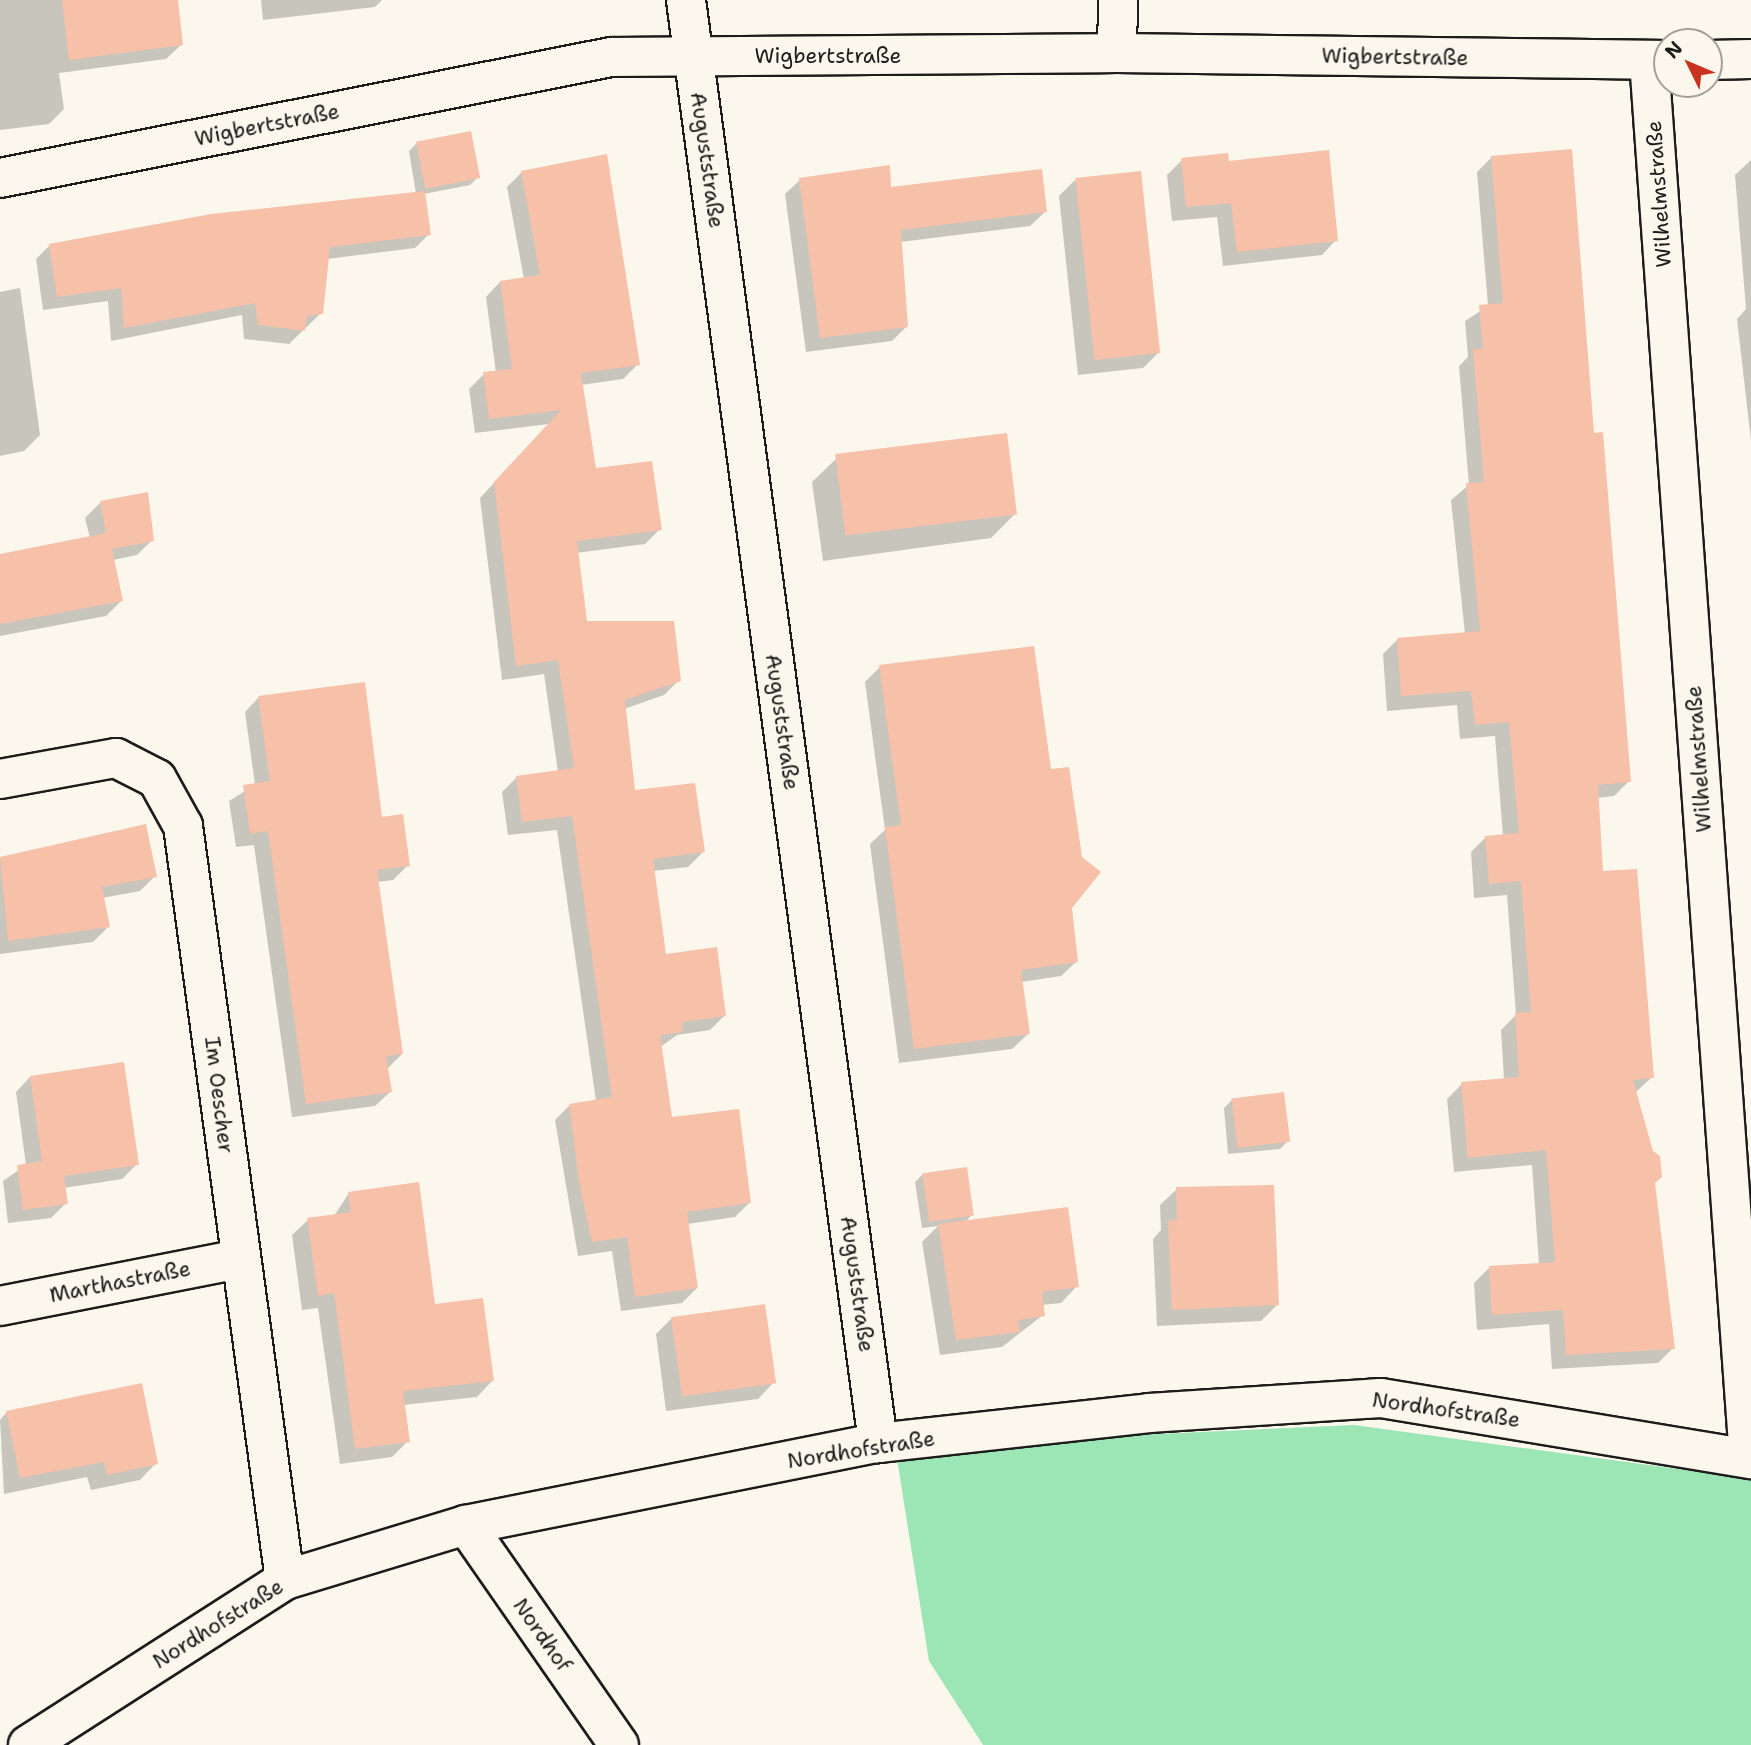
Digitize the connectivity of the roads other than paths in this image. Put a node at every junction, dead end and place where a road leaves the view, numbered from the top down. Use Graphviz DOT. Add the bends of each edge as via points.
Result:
graph roads {
  1 [pos="686,0"];
  2 [pos="1118,0"];
  3 [pos="1117,53"];
  4 [pos="694,57"];
  5 [pos="1751,59"];
  6 [pos="1653,60"];
  7 [pos="1723,60"];
  8 [pos="1661,98"];
  9 [pos="0,178"];
  10 [pos="0,779"];
  11 [pos="240,1259"];
  12 [pos="0,1306"];
  13 [pos="878,1443"];
  14 [pos="1750,1458"];
  15 [pos="466,1525"];
  16 [pos="285,1580"];
  17 [pos="28,1745"];
  18 [pos="619,1745"];
  1 -- 4 [label="street, Auguststraße"];
  2 -- 3 [label="street"];
  3 -- 4 [label="street, Wigbertstraße"];
  3 -- 6 [label="street, Wigbertstraße"];
  4 -- 9 [label="street, Wigbertstraße" via="611,57"];
  4 -- 13 [label="street, Auguststraße"];
  5 -- 7 [label="street"];
  8 -- 14 [label="street, Wilhelmstraße"];
  10 -- 11 [label="street, Im Oescher" via="116,758 156,779 183,826"];
  11 -- 12 [label="street, Marthastraße"];
  11 -- 16 [label="street, Im Oescher"];
  13 -- 14 [label="street, Nordhofstraße" via="1149,1413 1381,1398"];
  13 -- 15 [label="street, Nordhofstraße"];
  15 -- 16 [label="street, Nordhofstraße"];
  15 -- 18 [label="street, Nordhof"];
  16 -- 17 [label="street, Nordhofstraße"];
}
